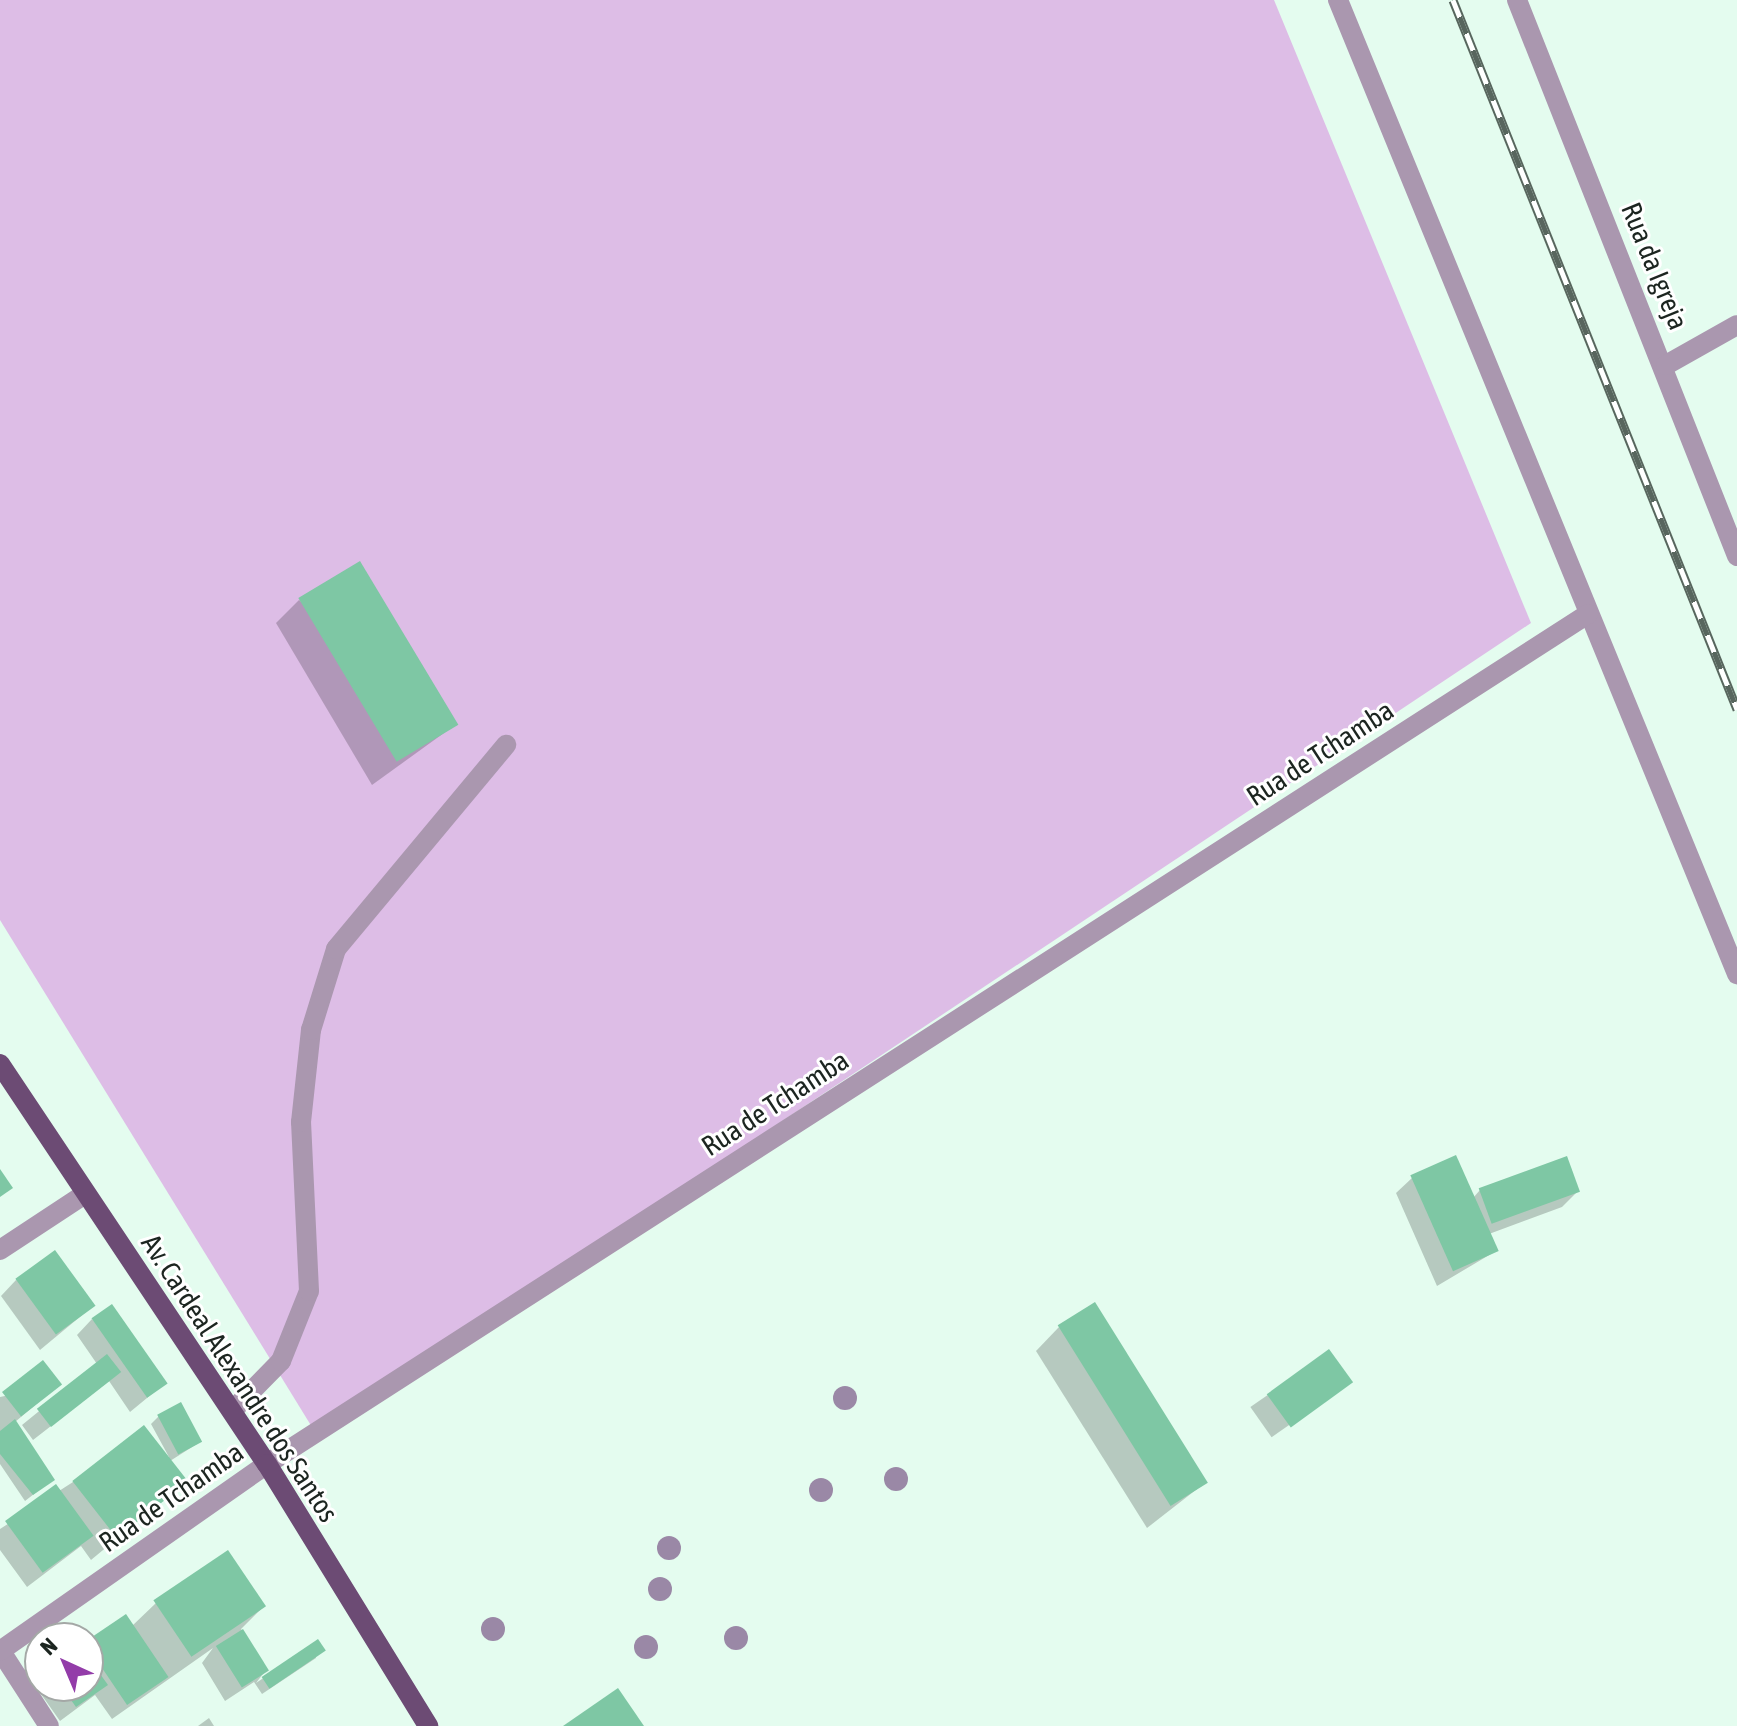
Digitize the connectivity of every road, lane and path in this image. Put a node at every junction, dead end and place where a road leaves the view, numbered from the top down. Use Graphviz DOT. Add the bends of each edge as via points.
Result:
graph roads {
  1 [pos="1338,0"];
  2 [pos="1517,0"];
  3 [pos="1737,325"];
  4 [pos="1666,365"];
  5 [pos="1737,556"];
  6 [pos="1588,614"];
  7 [pos="506,745"];
  8 [pos="1737,974"];
  9 [pos="0,1064"];
  10 [pos="85,1194"];
  11 [pos="0,1250"];
  12 [pos="232,1411"];
  13 [pos="267,1464"];
  14 [pos="0,1650"];
  15 [pos="49,1726"];
  16 [pos="428,1726"];
  1 -- 6 [label="street"];
  2 -- 4 [label="street, Rua da Igreja"];
  3 -- 4 [label="street"];
  4 -- 5 [label="street, Rua da Igreja"];
  6 -- 8 [label="street"];
  6 -- 13 [label="street, Rua de Tchamba"];
  7 -- 12 [label="street" via="336,949 311,1030 301,1122 309,1291 281,1361"];
  9 -- 10 [label="main road, Av. Cardeal Alexandre dos Santos"];
  10 -- 11 [label="street"];
  10 -- 12 [label="main road, Av. Cardeal Alexandre dos Santos"];
  12 -- 13 [label="main road, Av. Cardeal Alexandre dos Santos"];
  13 -- 14 [label="street, Rua de Tchamba"];
  13 -- 16 [label="main road, Av. Cardeal Alexandre dos Santos"];
  14 -- 15 [label="street"];
}
